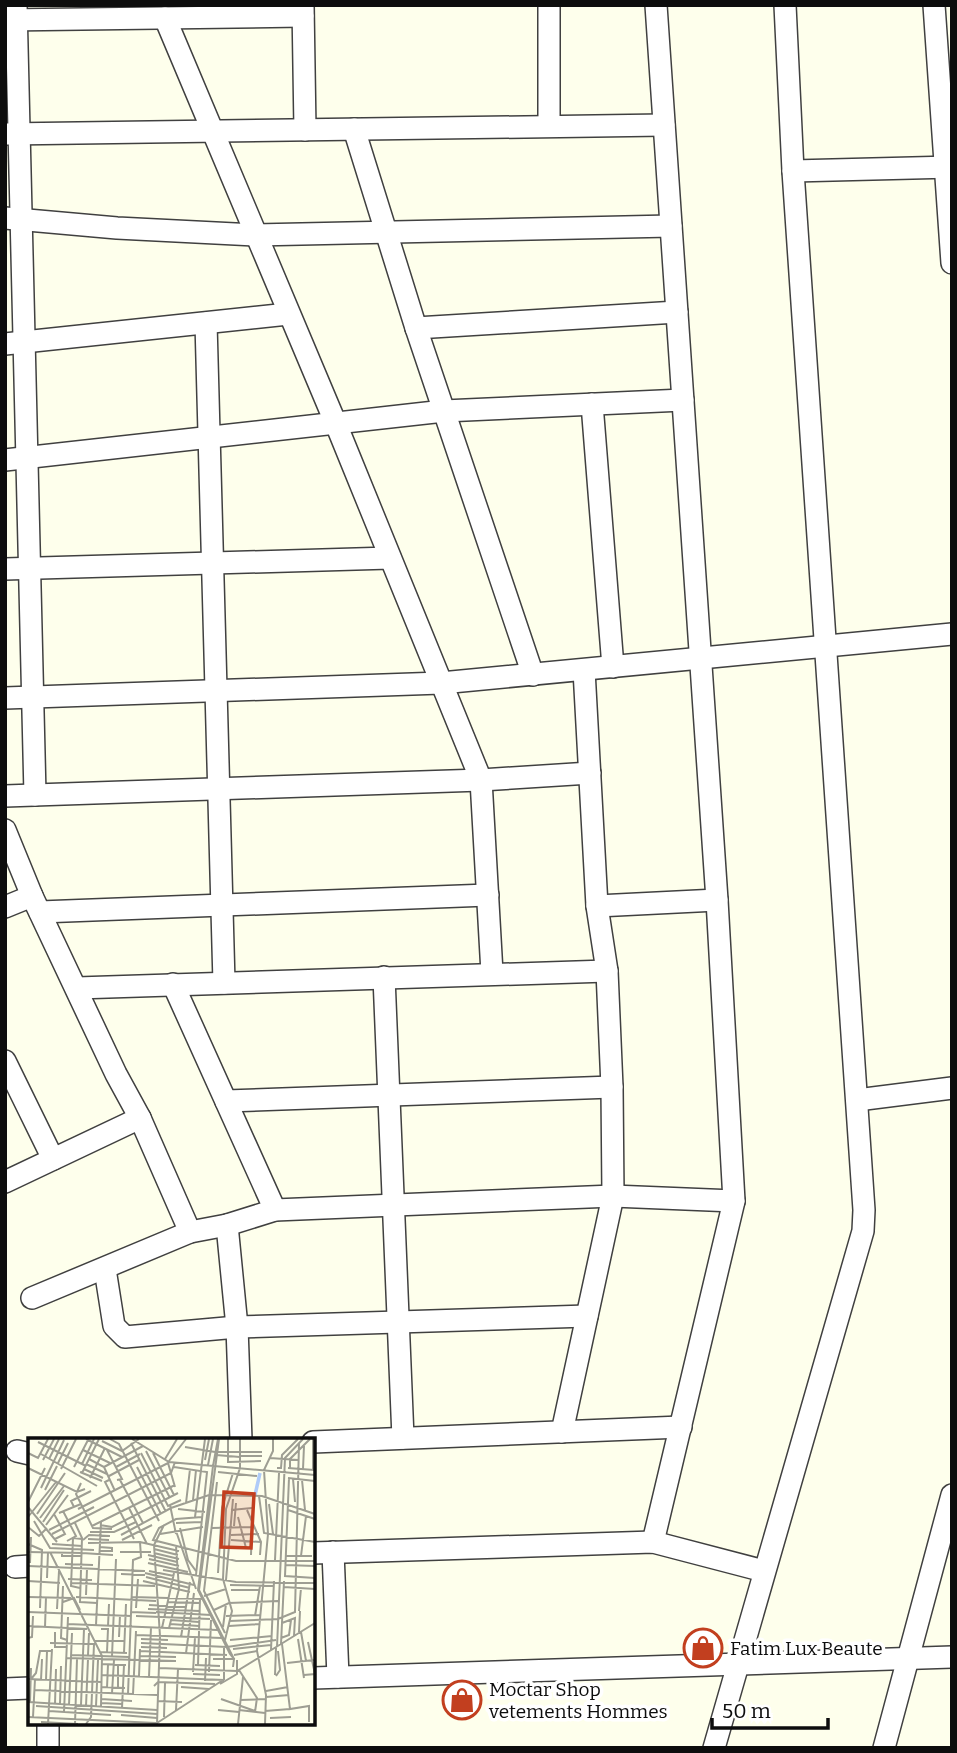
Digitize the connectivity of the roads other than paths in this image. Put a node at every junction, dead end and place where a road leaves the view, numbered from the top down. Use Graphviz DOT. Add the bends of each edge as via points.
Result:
graph roads {
  1 [pos="549,5"];
  2 [pos="656,5"];
  3 [pos="785,5"];
  4 [pos="934,5"];
  5 [pos="303,11"];
  6 [pos="178,13"];
  7 [pos="13,15"];
  8 [pos="664,125"];
  9 [pos="548,126"];
  10 [pos="354,129"];
  11 [pos="212,130"];
  12 [pos="305,130"];
  13 [pos="12,133"];
  14 [pos="948,167"];
  15 [pos="793,171"];
  16 [pos="13,219"];
  17 [pos="671,226"];
  18 [pos="388,233"];
  19 [pos="255,234"];
  20 [pos="951,250"];
  21 [pos="677,312"];
  22 [pos="288,314"];
  23 [pos="206,323"];
  24 [pos="416,328"];
  25 [pos="15,343"];
  26 [pos="683,400"];
  27 [pos="592,404"];
  28 [pos="444,411"];
  29 [pos="336,424"];
  30 [pos="209,438"];
  31 [pos="27,458"];
  32 [pos="5,460"];
  33 [pos="390,558"];
  34 [pos="212,563"];
  35 [pos="29,568"];
  36 [pos="5,569"];
  37 [pos="952,634"];
  38 [pos="826,647"];
  39 [pos="700,659"];
  40 [pos="613,667"];
  41 [pos="584,670"];
  42 [pos="533,675"];
  43 [pos="441,683"];
  44 [pos="215,691"];
  45 [pos="32,696"];
  46 [pos="5,698"];
  47 [pos="590,772"];
  48 [pos="481,780"];
  49 [pos="218,789"];
  50 [pos="35,795"];
  51 [pos="5,796"];
  52 [pos="5,830"];
  53 [pos="488,895"];
  54 [pos="717,900"];
  55 [pos="36,904"];
  56 [pos="221,905"];
  57 [pos="597,906"];
  58 [pos="5,907"];
  59 [pos="607,971"];
  60 [pos="492,973"];
  61 [pos="384,977"];
  62 [pos="223,983"];
  63 [pos="173,984"];
  64 [pos="77,988"];
  65 [pos="5,1061"];
  66 [pos="612,1087"];
  67 [pos="952,1088"];
  68 [pos="388,1094"];
  69 [pos="857,1100"];
  70 [pos="226,1101"];
  71 [pos="140,1118"];
  72 [pos="53,1159"];
  73 [pos="5,1182"];
  74 [pos="612,1196"];
  75 [pos="734,1200"];
  76 [pos="393,1205"];
  77 [pos="275,1210"];
  78 [pos="228,1224"];
  79 [pos="190,1232"];
  80 [pos="105,1269"];
  81 [pos="32,1298"];
  82 [pos="587,1316"];
  83 [pos="398,1322"];
  84 [pos="237,1327"];
  85 [pos="681,1427"];
  86 [pos="562,1432"];
  87 [pos="241,1438"];
  88 [pos="403,1438"];
  89 [pos="315,1441"];
  90 [pos="950,1508"];
  91 [pos="653,1542"];
  92 [pos="323,1553"];
  93 [pos="764,1571"];
  94 [pos="952,1657"];
  95 [pos="908,1658"];
  96 [pos="737,1664"];
  97 [pos="315,1678"];
  98 [pos="338,1678"];
  99 [pos="28,1688"];
  100 [pos="5,1689"];
  101 [pos="48,1725"];
  102 [pos="48,1748"];
  103 [pos="714,1748"];
  104 [pos="884,1748"];
  1 -- 9 [label="street"];
  2 -- 8 [label="street"];
  3 -- 15 [label="street"];
  4 -- 14 [label="street"];
  5 -- 6 [label="street"];
  5 -- 12 [label="street"];
  6 -- 7 [label="street"];
  6 -- 11 [label="street"];
  7 -- 13 [label="street"];
  8 -- 9 [label="street"];
  8 -- 17 [label="street"];
  9 -- 10 [label="street"];
  10 -- 12 [label="street"];
  10 -- 18 [label="street"];
  11 -- 12 [label="street"];
  11 -- 13 [label="street"];
  11 -- 19 [label="street"];
  13 -- 16 [label="street"];
  14 -- 15 [label="street"];
  14 -- 20 [label="street"];
  15 -- 38 [label="street"];
  16 -- 19 [label="street"];
  16 -- 25 [label="street"];
  17 -- 18 [label="street"];
  17 -- 21 [label="street"];
  18 -- 19 [label="street"];
  18 -- 24 [label="street"];
  19 -- 22 [label="street"];
  21 -- 24 [label="street"];
  21 -- 26 [label="street"];
  22 -- 23 [label="street"];
  22 -- 29 [label="street"];
  23 -- 25 [label="street"];
  23 -- 30 [label="street"];
  24 -- 28 [label="street"];
  25 -- 31 [label="street"];
  26 -- 27 [label="street"];
  26 -- 39 [label="street"];
  27 -- 28 [label="street"];
  27 -- 40 [label="street"];
  28 -- 29 [label="street"];
  28 -- 42 [label="street"];
  29 -- 30 [label="street"];
  29 -- 33 [label="street"];
  30 -- 31 [label="street"];
  30 -- 34 [label="street"];
  31 -- 32 [label="street"];
  31 -- 35 [label="street"];
  33 -- 34 [label="street"];
  33 -- 43 [label="street"];
  34 -- 35 [label="street"];
  34 -- 44 [label="street"];
  35 -- 36 [label="street"];
  35 -- 45 [label="street"];
  37 -- 38 [label="street"];
  38 -- 39 [label="street"];
  38 -- 69 [label="street"];
  39 -- 40 [label="street"];
  39 -- 54 [label="street"];
  40 -- 41 [label="street"];
  41 -- 42 [label="street"];
  41 -- 47 [label="street"];
  42 -- 43 [label="street"];
  43 -- 44 [label="street"];
  43 -- 48 [label="street"];
  44 -- 45 [label="street"];
  44 -- 49 [label="street"];
  45 -- 46 [label="street"];
  45 -- 50 [label="street"];
  47 -- 48 [label="street"];
  47 -- 57 [label="street"];
  48 -- 49 [label="street"];
  48 -- 53 [label="street"];
  49 -- 50 [label="street"];
  49 -- 56 [label="street"];
  50 -- 51 [label="street"];
  52 -- 55 [label="street"];
  53 -- 56 [label="street"];
  53 -- 60 [label="street"];
  54 -- 57 [label="street"];
  54 -- 75 [label="street"];
  55 -- 56 [label="street"];
  55 -- 58 [label="street"];
  55 -- 64 [label="street"];
  56 -- 62 [label="street"];
  57 -- 59 [label="street"];
  59 -- 60 [label="street"];
  59 -- 66 [label="street"];
  60 -- 61 [label="street"];
  61 -- 62 [label="street"];
  61 -- 68 [label="street"];
  62 -- 63 [label="street"];
  63 -- 64 [label="street"];
  63 -- 70 [label="street"];
  64 -- 71 [label="street"];
  65 -- 72 [label="street"];
  66 -- 68 [label="street"];
  66 -- 74 [label="street"];
  67 -- 69 [label="street"];
  68 -- 70 [label="street"];
  68 -- 76 [label="street"];
  69 -- 93 [label="street" via="863,1231"];
  70 -- 77 [label="street"];
  71 -- 72 [label="street"];
  71 -- 79 [label="street"];
  72 -- 73 [label="street"];
  74 -- 75 [label="street"];
  74 -- 76 [label="street"];
  74 -- 82 [label="street"];
  75 -- 85 [label="street"];
  76 -- 77 [label="street"];
  76 -- 83 [label="street"];
  77 -- 78 [label="street"];
  78 -- 79 [label="street"];
  78 -- 84 [label="street"];
  79 -- 80 [label="street"];
  80 -- 81 [label="street"];
  80 -- 84 [label="street" via="114,1326 125,1337"];
  82 -- 83 [label="street"];
  82 -- 86 [label="street"];
  83 -- 84 [label="street"];
  83 -- 88 [label="street"];
  84 -- 87 [label="street"];
  85 -- 86 [label="street"];
  85 -- 91 [label="street"];
  86 -- 88 [label="street"];
  88 -- 89 [label="street"];
  90 -- 95 [label="street"];
  91 -- 92 [label="street"];
  91 -- 93 [label="street"];
  92 -- 98 [label="street"];
  93 -- 96 [label="street"];
  94 -- 95 [label="street"];
  95 -- 96 [label="street"];
  95 -- 104 [label="street"];
  96 -- 98 [label="street"];
  96 -- 103 [label="street"];
  97 -- 98 [label="street"];
  99 -- 100 [label="street"];
  101 -- 102 [label="street"];
}
